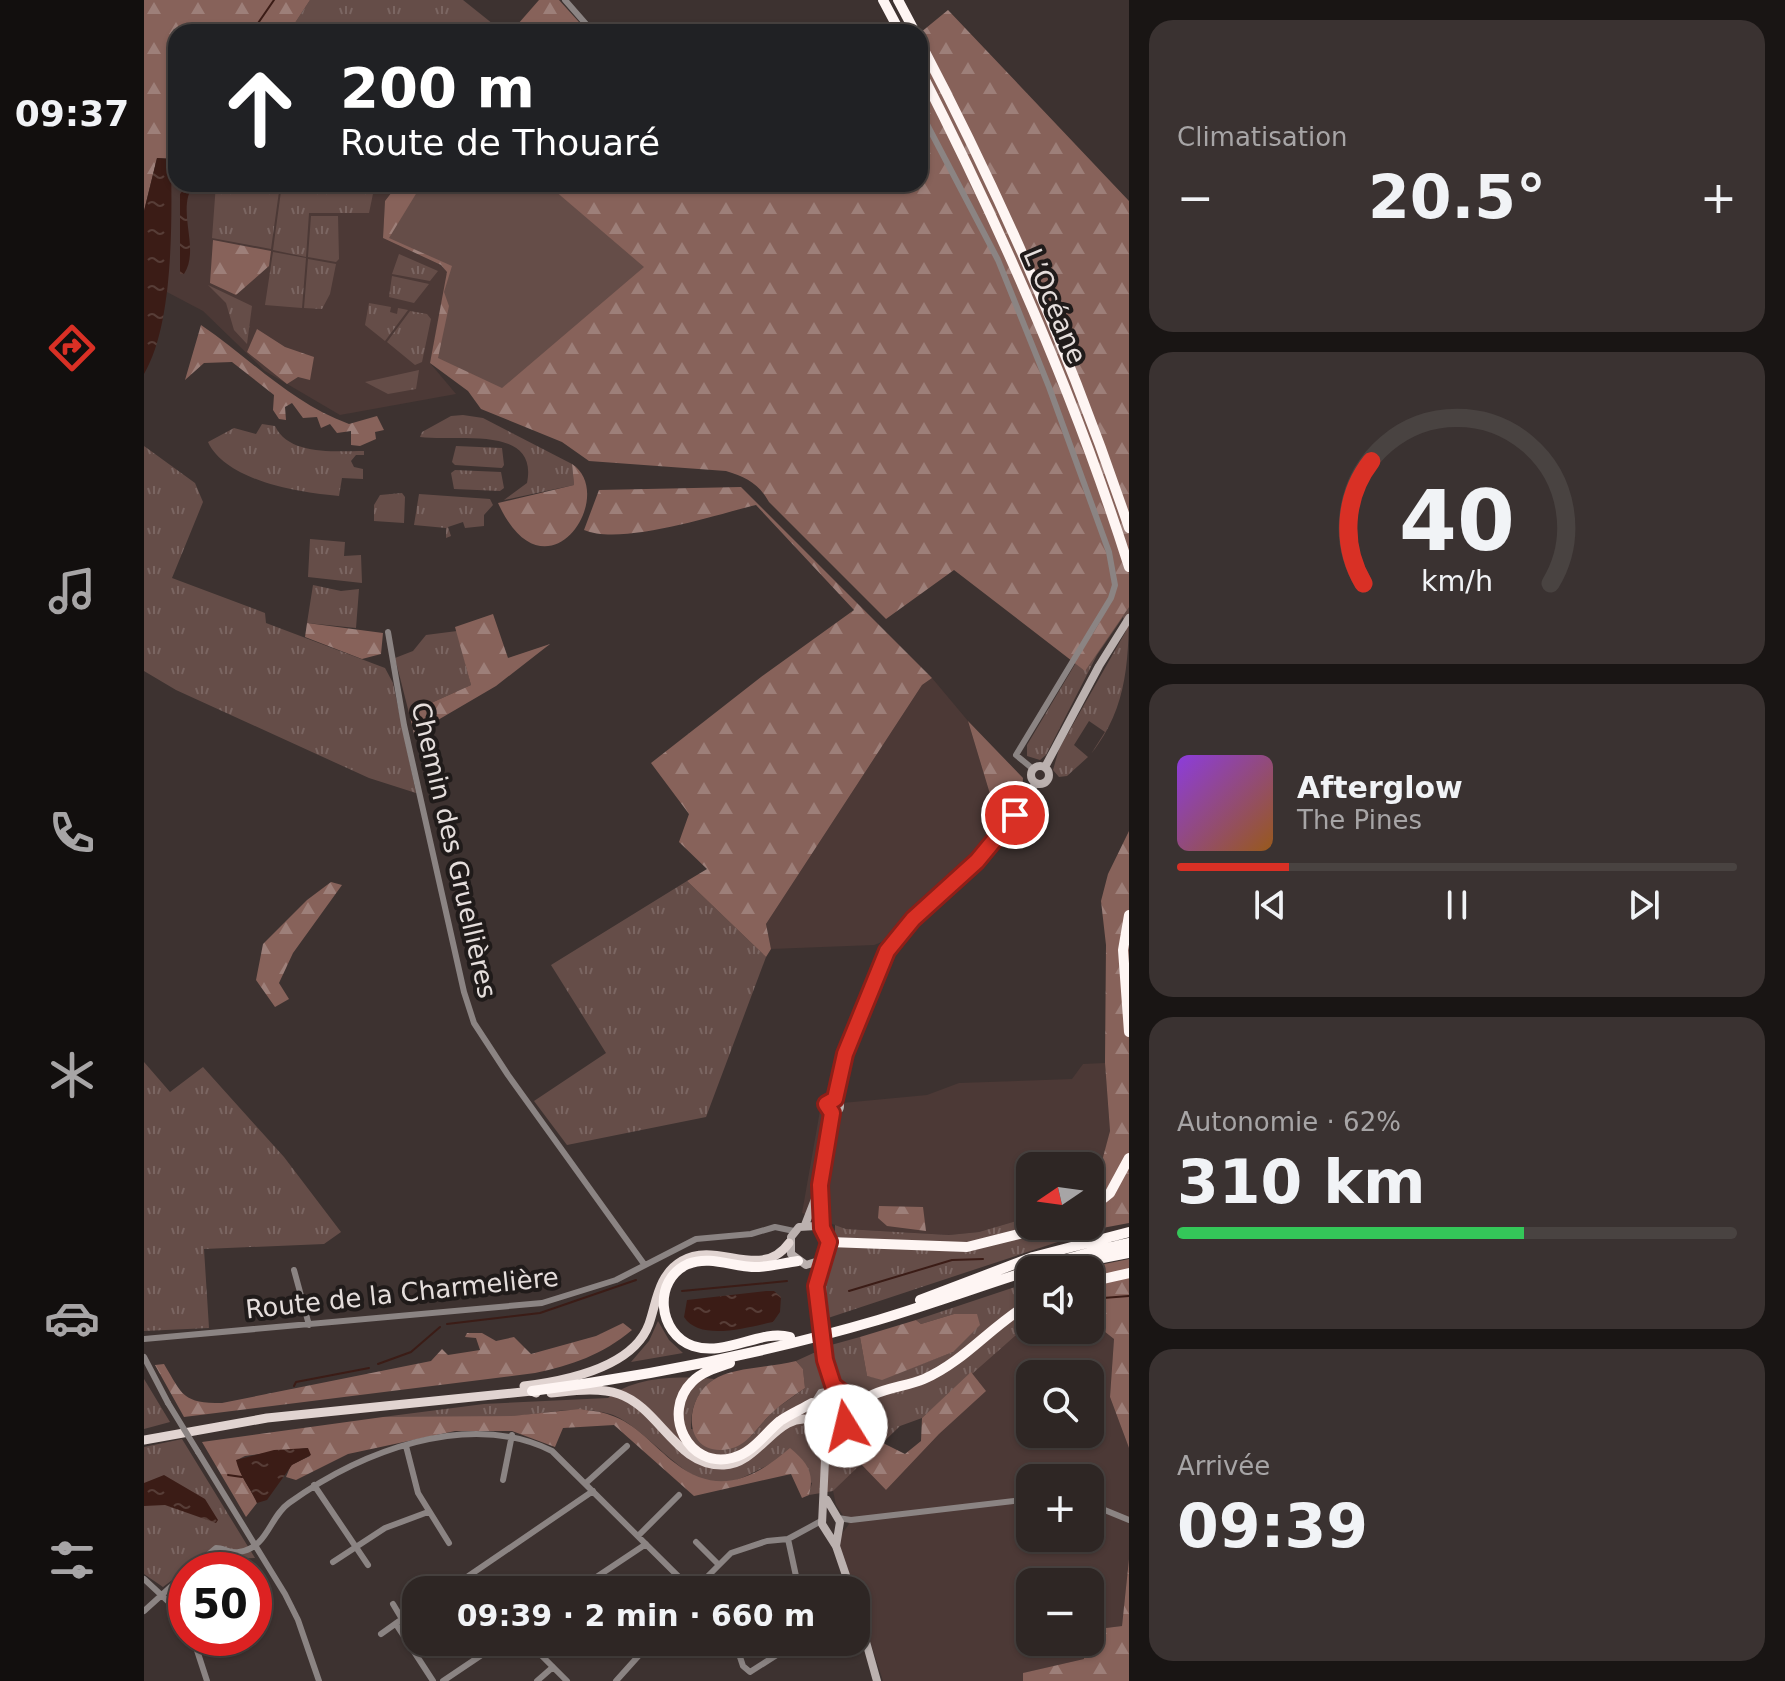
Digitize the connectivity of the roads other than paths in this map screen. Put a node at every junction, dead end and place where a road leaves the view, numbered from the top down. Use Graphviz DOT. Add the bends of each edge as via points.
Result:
graph roads {
  1 [pos="565,0"];
  2 [pos="883,0"];
  3 [pos="898,0"];
  4 [pos="586,24"];
  5 [pos="896,24"];
  6 [pos="911,24"];
  7 [pos="928,59"];
  8 [pos="928,86"];
  9 [pos="928,126"];
  10 [pos="1129,528"];
  11 [pos="1129,567"];
  12 [pos="1129,618"];
  13 [pos="388,632"];
  14 [pos="1045,767"];
  15 [pos="1033,769"];
  16 [pos="1036,783"];
  17 [pos="1129,915"];
  18 [pos="1129,935"];
  19 [pos="1129,972"];
  20 [pos="1129,1032"];
  21 [pos="1129,1158"];
  22 [pos="820,1185"];
  23 [pos="1104,1198"];
  24 [pos="805,1225"];
  25 [pos="822,1228"];
  26 [pos="794,1231"];
  27 [pos="1129,1232"];
  28 [pos="1016,1235"];
  29 [pos="829,1242"];
  30 [pos="789,1243"];
  31 [pos="1129,1243"];
  32 [pos="1129,1253"];
  33 [pos="1104,1258"];
  34 [pos="822,1260"];
  35 [pos="799,1262"];
  36 [pos="644,1264"];
  37 [pos="294,1270"];
  38 [pos="1129,1273"];
  39 [pos="1016,1276"];
  40 [pos="1003,1278"];
  41 [pos="1104,1279"];
  42 [pos="816,1286"];
  43 [pos="1016,1314"];
  44 [pos="309,1325"];
  45 [pos="790,1337"];
  46 [pos="144,1339"];
  47 [pos="750,1353"];
  48 [pos="144,1357"];
  49 [pos="826,1364"];
  50 [pos="548,1383"];
  51 [pos="837,1390"];
  52 [pos="532,1391"];
  53 [pos="821,1393"];
  54 [pos="812,1403"];
  55 [pos="852,1412"];
  56 [pos="267,1418"];
  57 [pos="816,1424"];
  58 [pos="842,1429"];
  59 [pos="512,1435"];
  60 [pos="144,1440"];
  61 [pos="406,1446"];
  62 [pos="627,1446"];
  63 [pos="825,1460"];
  64 [pos="503,1480"];
  65 [pos="586,1483"];
  66 [pos="314,1485"];
  67 [pos="593,1491"];
  68 [pos="679,1495"];
  69 [pos="1016,1501"];
  70 [pos="1104,1510"];
  71 [pos="428,1512"];
  72 [pos="1129,1520"];
  73 [pos="831,1524"];
  74 [pos="638,1536"];
  75 [pos="788,1539"];
  76 [pos="696,1542"];
  77 [pos="449,1543"];
  78 [pos="254,1544"];
  79 [pos="646,1544"];
  80 [pos="356,1547"];
  81 [pos="211,1552"];
  82 [pos="239,1552"];
  83 [pos="239,1552"];
  84 [pos="333,1562"];
  85 [pos="717,1563"];
  86 [pos="368,1565"];
  87 [pos="470,1576"];
  88 [pos="598,1576"];
  89 [pos="679,1576"];
  90 [pos="705,1576"];
  91 [pos="796,1576"];
  92 [pos="846,1576"];
  93 [pos="144,1579"];
  94 [pos="168,1588"];
  95 [pos="161,1593"];
  96 [pos="168,1600"];
  97 [pos="393,1604"];
  98 [pos="144,1611"];
  99 [pos="402,1619"];
  100 [pos="396,1624"];
  101 [pos="381,1634"];
  102 [pos="199,1656"];
  103 [pos="480,1656"];
  104 [pos="542,1656"];
  105 [pos="638,1656"];
  106 [pos="740,1656"];
  107 [pos="775,1656"];
  108 [pos="870,1656"];
  109 [pos="553,1667"];
  110 [pos="207,1681"];
  111 [pos="319,1681"];
  112 [pos="433,1681"];
  113 [pos="443,1681"];
  114 [pos="537,1681"];
  115 [pos="567,1681"];
  116 [pos="616,1681"];
  117 [pos="877,1681"];
  1 -- 4 [label="street"];
  2 -- 5 [label="highway"];
  3 -- 6 [label="highway"];
  7 -- 10 [label="highway, L’Océane" via="1036,285"];
  8 -- 11 [label="highway, L’Océane" via="1041,328"];
  9 -- 15 [label="street" via="998,260 1114,570 1111,598 1016,755"];
  12 -- 14 [label="main road"];
  13 -- 36 [label="street, Chemin des Gruellières" via="404,725 474,1023"];
  14 -- 15 [label="main road"];
  14 -- 16 [label="main road" via="1048,780"];
  15 -- 16 [label="main road"];
  16 -- 22 [label="main road" via="990,847 913,919 887,951 845,1054 835,1099 840,1109 832,1113"];
  17 -- 20 [label="highway" via="1123,950"];
  18 -- 19 [label="highway"];
  21 -- 23 [label="highway"];
  22 -- 24 [label="main road"];
  22 -- 25 [label="main road"];
  24 -- 25 [label="main road"];
  24 -- 26 [label="main road"];
  25 -- 29 [label="main road"];
  26 -- 30 [label="main road"];
  26 -- 36 [label="street, Route de la Charmelière" via="775,1227 696,1239"];
  27 -- 45 [label="highway" via="1042,1254 921,1299"];
  28 -- 29 [label="highway" via="967,1247"];
  29 -- 34 [label="main road"];
  30 -- 35 [label="main road"];
  30 -- 50 [label="main road" via="764,1261 713,1255 683,1260 662,1282 649,1324 631,1350 606,1366"];
  31 -- 40 [label="highway"];
  32 -- 33 [label="highway"];
  34 -- 35 [label="main road" via="812,1265"];
  34 -- 42 [label="main road"];
  35 -- 42 [label="main road"];
  35 -- 45 [label="highway" via="687,1265 669,1282 663,1303 677,1336 700,1347"];
  36 -- 44 [label="street, Route de la Charmelière" via="596,1288 542,1303"];
  37 -- 44 [label="street"];
  38 -- 41 [label="highway"];
  39 -- 40 [label="highway"];
  40 -- 47 [label="highway" via="878,1320"];
  42 -- 49 [label="main road, bridge"];
  43 -- 55 [label="highway" via="947,1368 872,1395"];
  44 -- 46 [label="street, Route de la Charmelière"];
  45 -- 50 [label="highway" via="702,1358"];
  47 -- 52 [label="highway"];
  47 -- 54 [label="highway" via="705,1373 681,1399 680,1427 691,1448 720,1460 735,1457"];
  48 -- 78 [label="street, bridge"];
  49 -- 51 [label="main road"];
  49 -- 53 [label="main road"];
  50 -- 56 [label="main road" via="344,1404"];
  51 -- 53 [label="main road"];
  51 -- 55 [label="main road" via="847,1396"];
  52 -- 56 [label="main road"];
  52 -- 57 [label="main road" via="618,1393 693,1456 714,1464 749,1458 789,1422 807,1418"];
  53 -- 54 [label="main road"];
  54 -- 57 [label="main road"];
  55 -- 58 [label="main road"];
  56 -- 60 [label="main road"];
  57 -- 58 [label="main road" via="830,1431"];
  57 -- 63 [label="main road"];
  58 -- 63 [label="main road"];
  59 -- 61 [label="street" via="483,1433"];
  59 -- 64 [label="street"];
  59 -- 65 [label="street" via="552,1451"];
  61 -- 66 [label="street"];
  61 -- 71 [label="street"];
  62 -- 65 [label="street"];
  63 -- 73 [label="main road"];
  65 -- 67 [label="street"];
  66 -- 78 [label="street" via="280,1510 265,1539"];
  66 -- 80 [label="street"];
  67 -- 74 [label="street"];
  67 -- 87 [label="street"];
  68 -- 74 [label="street"];
  69 -- 73 [label="street"];
  70 -- 72 [label="street"];
  71 -- 77 [label="street"];
  71 -- 80 [label="street" via="385,1528"];
  73 -- 75 [label="street"];
  73 -- 92 [label="main road"];
  74 -- 79 [label="street"];
  75 -- 85 [label="street" via="731,1553"];
  75 -- 91 [label="street"];
  76 -- 85 [label="street"];
  78 -- 82 [label="street"];
  78 -- 111 [label="street" via="298,1620"];
  79 -- 88 [label="street"];
  79 -- 89 [label="street"];
  80 -- 84 [label="street"];
  80 -- 86 [label="street"];
  81 -- 83 [label="street"];
  85 -- 90 [label="street"];
  93 -- 95 [label="street"];
  94 -- 95 [label="street"];
  95 -- 96 [label="street"];
  95 -- 98 [label="street"];
  97 -- 99 [label="street"];
  99 -- 100 [label="street"];
  100 -- 101 [label="street"];
  100 -- 112 [label="street"];
  102 -- 110 [label="street"];
  103 -- 113 [label="street"];
  104 -- 109 [label="street"];
  105 -- 116 [label="street"];
  106 -- 107 [label="street" via="750,1672"];
  108 -- 117 [label="main road"];
  109 -- 114 [label="street"];
  109 -- 115 [label="street"];
}
